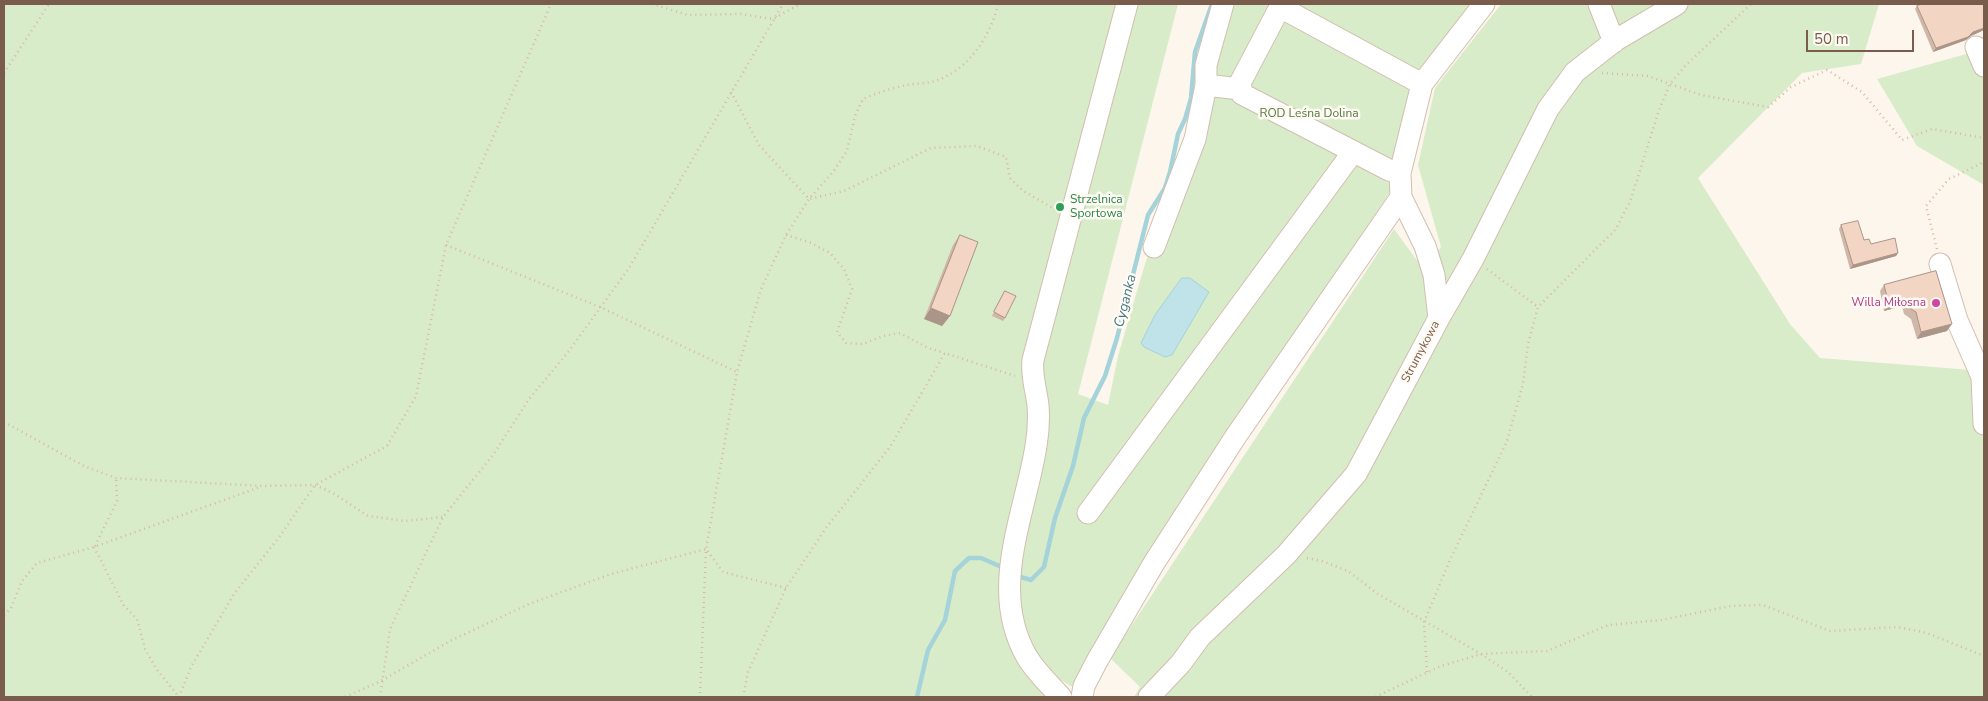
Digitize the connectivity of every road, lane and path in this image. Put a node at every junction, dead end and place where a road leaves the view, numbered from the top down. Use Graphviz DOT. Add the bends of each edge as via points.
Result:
graph roads {
  1 [pos="50,4"];
  2 [pos="551,4"];
  3 [pos="652,4"];
  4 [pos="783,4"];
  5 [pos="800,4"];
  6 [pos="998,4"];
  7 [pos="1127,4"];
  8 [pos="1223,4"];
  9 [pos="1484,4"];
  10 [pos="1599,4"];
  11 [pos="1677,4"];
  12 [pos="1751,4"];
  13 [pos="1281,6"];
  14 [pos="773,19"];
  15 [pos="1614,42"];
  16 [pos="1575,72"];
  17 [pos="4,74"];
  18 [pos="1422,84"];
  19 [pos="1670,84"];
  20 [pos="1206,85"];
  21 [pos="1240,89"];
  22 [pos="731,92"];
  23 [pos="1984,138"];
  24 [pos="1353,152"];
  25 [pos="1984,162"];
  26 [pos="1400,173"];
  27 [pos="1401,197"];
  28 [pos="809,198"];
  29 [pos="1070,218"];
  30 [pos="786,235"];
  31 [pos="446,245"];
  32 [pos="1154,248"];
  33 [pos="1473,259"];
  34 [pos="1940,264"];
  35 [pos="1538,307"];
  36 [pos="600,308"];
  37 [pos="1439,318"];
  38 [pos="945,353"];
  39 [pos="737,372"];
  40 [pos="1033,382"];
  41 [pos="4,422"];
  42 [pos="1984,424"];
  43 [pos="116,478"];
  44 [pos="315,485"];
  45 [pos="263,486"];
  46 [pos="1088,513"];
  47 [pos="443,516"];
  48 [pos="94,547"];
  49 [pos="706,549"];
  50 [pos="1286,555"];
  51 [pos="786,588"];
  52 [pos="4,615"];
  53 [pos="1424,622"];
  54 [pos="1481,654"];
  55 [pos="1984,656"];
  56 [pos="1427,672"];
  57 [pos="381,681"];
  58 [pos="179,697"];
  59 [pos="345,697"];
  60 [pos="380,697"];
  61 [pos="700,697"];
  62 [pos="742,697"];
  63 [pos="1061,697"];
  64 [pos="1082,697"];
  65 [pos="1149,697"];
  66 [pos="1375,697"];
  67 [pos="1532,697"];
  1 -- 17 [label="path"];
  2 -- 31 [label="path"];
  3 -- 14 [label="path" via="688,15 741,14"];
  4 -- 14 [label="path"];
  5 -- 14 [label="path"];
  6 -- 28 [label="path" via="978,51 960,66 938,80 863,99 855,116 847,151"];
  7 -- 29 [label="street"];
  8 -- 20 [label="street" via="1206,65"];
  9 -- 18 [label="street"];
  10 -- 15 [label="street"];
  11 -- 15 [label="street, Strumykowa"];
  12 -- 19 [label="path"];
  13 -- 18 [label="street"];
  13 -- 21 [label="street" via="1240,83"];
  14 -- 22 [label="path"];
  15 -- 16 [label="street, Strumykowa"];
  16 -- 19 [label="path" via="1648,76"];
  16 -- 33 [label="street, Strumykowa" via="1548,109"];
  18 -- 26 [label="street"];
  19 -- 23 [label="path" via="1701,95 1768,107 1791,87 1827,70 1862,92 1902,140 1932,129"];
  19 -- 35 [label="path" via="1631,199 1616,229"];
  20 -- 21 [label="street"];
  20 -- 32 [label="street" via="1194,139"];
  21 -- 24 [label="street" via="1242,94"];
  22 -- 28 [label="path" via="759,145"];
  22 -- 36 [label="path" via="629,268"];
  24 -- 26 [label="street"];
  24 -- 46 [label="street"];
  25 -- 34 [label="path" via="1949,179 1926,206"];
  26 -- 27 [label="street"];
  27 -- 37 [label="street" via="1425,246 1434,275"];
  27 -- 64 [label="street" via="1236,436 1154,563 1097,661"];
  28 -- 29 [label="path" via="844,191 931,148 977,146 1006,157 1010,178 1022,190"];
  28 -- 30 [label="path"];
  29 -- 40 [label="street" via="1033,360"];
  30 -- 38 [label="path" via="830,253 844,269 852,289 837,332 846,343 863,344 900,333"];
  30 -- 39 [label="path" via="761,289"];
  31 -- 36 [label="path"];
  31 -- 44 [label="path" via="416,396 387,446"];
  33 -- 35 [label="path"];
  33 -- 37 [label="street, Strumykowa"];
  34 -- 42 [label="street" via="1957,320 1982,376"];
  35 -- 53 [label="path" via="1528,344 1523,384 1507,441"];
  36 -- 39 [label="path"];
  36 -- 47 [label="path" via="570,351 529,399 493,455"];
  37 -- 50 [label="street, Strumykowa" via="1356,474"];
  38 -- 40 [label="path"];
  38 -- 51 [label="path" via="890,447 826,528"];
  39 -- 49 [label="path"];
  40 -- 63 [label="street" via="1038,408 1036,446 1008,584 1015,627 1026,656"];
  41 -- 43 [label="path" via="84,466"];
  43 -- 45 [label="path"];
  43 -- 48 [label="path" via="117,501"];
  44 -- 45 [label="path"];
  44 -- 47 [label="path" via="368,516 405,522"];
  44 -- 58 [label="path" via="234,594 191,667"];
  45 -- 48 [label="path"];
  47 -- 57 [label="path" via="390,629"];
  48 -- 52 [label="path" via="37,563 22,581 11,608"];
  48 -- 58 [label="path" via="124,606 137,619 153,663"];
  49 -- 51 [label="path" via="723,572"];
  49 -- 57 [label="path" via="611,574 529,604 450,641"];
  49 -- 61 [label="path"];
  50 -- 53 [label="path" via="1322,560 1348,571"];
  50 -- 65 [label="street, Strumykowa" via="1200,637"];
  51 -- 62 [label="path" via="748,672"];
  53 -- 54 [label="path"];
  53 -- 56 [label="path"];
  54 -- 55 [label="path" via="1547,651 1608,625 1763,604 1830,631 1898,627 1927,633"];
  54 -- 56 [label="path"];
  54 -- 67 [label="path" via="1508,672"];
  56 -- 66 [label="path"];
  57 -- 59 [label="path"];
  57 -- 60 [label="path"];
}
